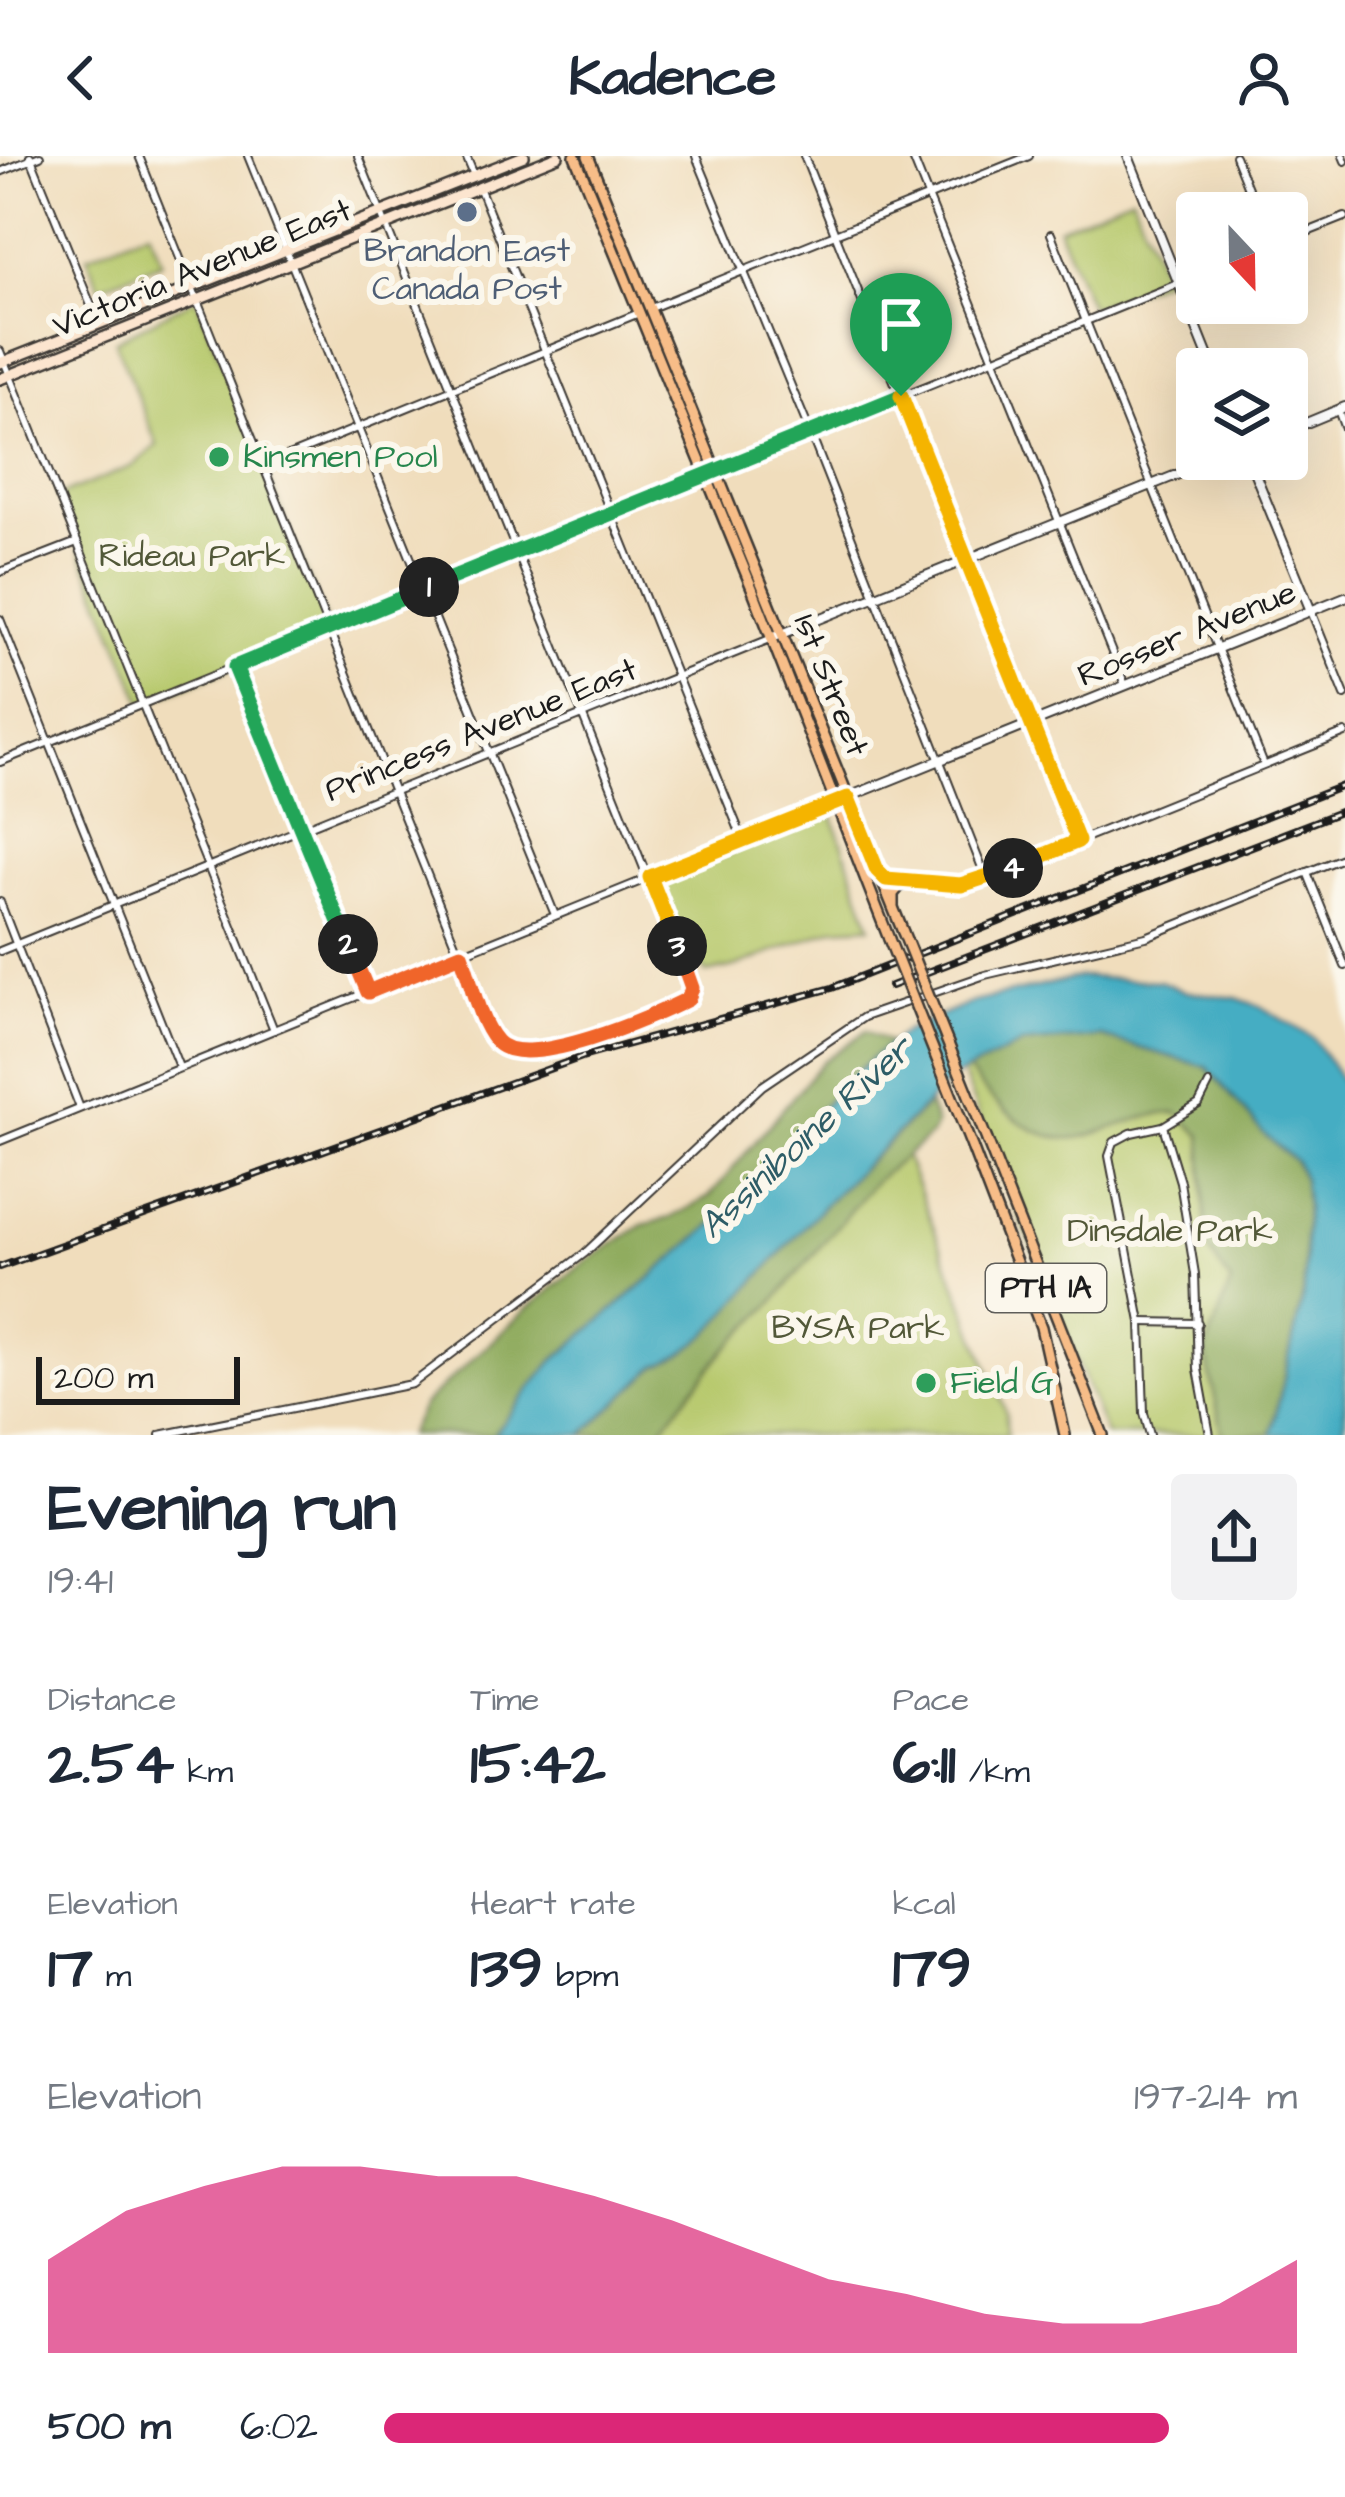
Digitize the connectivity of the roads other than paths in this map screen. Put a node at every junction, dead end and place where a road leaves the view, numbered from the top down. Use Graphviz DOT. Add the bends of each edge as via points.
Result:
graph roads {
  1 [pos="139,156"];
  2 [pos="248,156"];
  3 [pos="358,156"];
  4 [pos="466,156"];
  5 [pos="524,156"];
  6 [pos="558,156"];
  7 [pos="574,156"];
  8 [pos="588,156"];
  9 [pos="696,156"];
  10 [pos="804,156"];
  11 [pos="912,156"];
  12 [pos="1128,156"];
  13 [pos="1235,156"];
  14 [pos="34,157"];
  15 [pos="1023,157"];
  16 [pos="0,172"];
  17 [pos="475,176"];
  18 [pos="479,188"];
  19 [pos="1250,192"];
  20 [pos="928,197"];
  21 [pos="1345,217"];
  22 [pos="384,219"];
  23 [pos="1308,232"];
  24 [pos="836,234"];
  25 [pos="1051,234"];
  26 [pos="289,256"];
  27 [pos="745,271"];
  28 [pos="1176,279"];
  29 [pos="1176,285"];
  30 [pos="194,293"];
  31 [pos="644,311"];
  32 [pos="1087,321"];
  33 [pos="100,330"];
  34 [pos="546,352"];
  35 [pos="993,358"];
  36 [pos="1,359"];
  37 [pos="5,377"];
  38 [pos="452,390"];
  39 [pos="901,396"];
  40 [pos="1341,409"];
  41 [pos="1308,422"];
  42 [pos="358,428"];
  43 [pos="1345,429"];
  44 [pos="811,432"];
  45 [pos="264,466"];
  46 [pos="711,472"];
  47 [pos="1176,475"];
  48 [pos="1258,480"];
  49 [pos="1152,485"];
  50 [pos="611,513"];
  51 [pos="1060,522"];
  52 [pos="77,542"];
  53 [pos="519,550"];
  54 [pos="968,559"];
  55 [pos="0,572"];
  56 [pos="424,589"];
  57 [pos="874,597"];
  58 [pos="1345,597"];
  59 [pos="1310,611"];
  60 [pos="0,619"];
  61 [pos="329,628"];
  62 [pos="776,637"];
  63 [pos="1217,648"];
  64 [pos="235,667"];
  65 [pos="677,676"];
  66 [pos="1125,685"];
  67 [pos="1345,695"];
  68 [pos="143,704"];
  69 [pos="584,715"];
  70 [pos="1032,723"];
  71 [pos="1345,733"];
  72 [pos="50,742"];
  73 [pos="489,752"];
  74 [pos="939,760"];
  75 [pos="0,762"];
  76 [pos="1264,765"];
  77 [pos="395,790"];
  78 [pos="848,798"];
  79 [pos="836,802"];
  80 [pos="301,829"];
  81 [pos="850,837"];
  82 [pos="742,840"];
  83 [pos="1078,841"];
  84 [pos="1345,857"];
  85 [pos="208,865"];
  86 [pos="877,870"];
  87 [pos="1307,872"];
  88 [pos="650,877"];
  89 [pos="986,878"];
  90 [pos="920,881"];
  91 [pos="899,887"];
  92 [pos="886,891"];
  93 [pos="0,902"];
  94 [pos="114,904"];
  95 [pos="894,910"];
  96 [pos="555,916"];
  97 [pos="17,944"];
  98 [pos="0,951"];
  99 [pos="461,954"];
  100 [pos="1345,966"];
  101 [pos="368,992"];
  102 [pos="274,1030"];
  103 [pos="179,1067"];
  104 [pos="1209,1084"];
  105 [pos="80,1108"];
  106 [pos="1162,1126"];
  107 [pos="0,1142"];
  108 [pos="1141,1322"];
  109 [pos="1198,1323"];
  110 [pos="160,1435"];
  111 [pos="1065,1435"];
  112 [pos="1103,1435"];
  113 [pos="1150,1435"];
  114 [pos="1210,1435"];
  1 -- 30 [label="street"];
  2 -- 26 [label="street"];
  3 -- 22 [label="street"];
  4 -- 17 [label="street"];
  5 -- 17 [label="main road, Victoria Avenue East"];
  6 -- 18 [label="main road, Victoria Avenue East"];
  7 -- 31 [label="main road, 1st Street / PTH 1A"];
  8 -- 31 [label="main road, 1st Street / PTH 1A"];
  9 -- 27 [label="street"];
  10 -- 24 [label="street"];
  11 -- 20 [label="street"];
  12 -- 28 [label="street"];
  13 -- 19 [label="street"];
  14 -- 16 [label="street"];
  14 -- 33 [label="street"];
  15 -- 20 [label="street"];
  17 -- 18 [label="street"];
  17 -- 22 [label="main road, Victoria Avenue East"];
  18 -- 22 [label="main road, Victoria Avenue East"];
  18 -- 34 [label="street"];
  20 -- 24 [label="street"];
  20 -- 35 [label="street"];
  21 -- 23 [label="street"];
  22 -- 26 [label="main road, Victoria Avenue East"];
  22 -- 38 [label="street"];
  24 -- 27 [label="street"];
  24 -- 39 [label="street"];
  25 -- 32 [label="street"];
  26 -- 30 [label="main road, Victoria Avenue East"];
  26 -- 42 [label="street"];
  27 -- 31 [label="street"];
  27 -- 44 [label="street"];
  29 -- 32 [label="street"];
  30 -- 33 [label="main road, Victoria Avenue East"];
  30 -- 45 [label="street"];
  31 -- 34 [label="street"];
  31 -- 46 [label="main road, 1st Street / PTH 1A"];
  32 -- 35 [label="street"];
  32 -- 49 [label="street"];
  33 -- 36 [label="main road, Victoria Avenue East"];
  33 -- 37 [label="main road, Victoria Avenue East"];
  34 -- 38 [label="street"];
  34 -- 50 [label="street"];
  35 -- 39 [label="street"];
  35 -- 51 [label="street"];
  36 -- 37 [label="street"];
  37 -- 52 [label="street"];
  38 -- 42 [label="street"];
  38 -- 53 [label="street"];
  39 -- 44 [label="street"];
  39 -- 54 [label="street"];
  40 -- 41 [label="street"];
  40 -- 43 [label="street"];
  42 -- 45 [label="street"];
  42 -- 56 [label="street"];
  44 -- 46 [label="street"];
  44 -- 57 [label="street"];
  45 -- 61 [label="street"];
  46 -- 50 [label="street"];
  46 -- 62 [label="main road, 1st Street / PTH 1A"];
  47 -- 49 [label="street"];
  48 -- 59 [label="street"];
  49 -- 51 [label="street"];
  49 -- 63 [label="street"];
  50 -- 53 [label="street"];
  50 -- 65 [label="street"];
  51 -- 54 [label="street"];
  51 -- 66 [label="street"];
  52 -- 55 [label="street"];
  52 -- 68 [label="street"];
  53 -- 56 [label="street"];
  53 -- 69 [label="street"];
  54 -- 57 [label="street"];
  54 -- 70 [label="street"];
  56 -- 61 [label="street"];
  56 -- 73 [label="street"];
  57 -- 62 [label="street"];
  57 -- 74 [label="street"];
  58 -- 59 [label="street, Rosser Avenue"];
  59 -- 63 [label="street, Rosser Avenue"];
  59 -- 67 [label="street"];
  60 -- 72 [label="street"];
  61 -- 64 [label="street"];
  61 -- 77 [label="street"];
  62 -- 65 [label="street, Princess Avenue East"];
  62 -- 78 [label="main road, 1st Street / PTH 1A"];
  62 -- 79 [label="main road, 1st Street / PTH 1A"];
  63 -- 66 [label="street, Rosser Avenue"];
  63 -- 76 [label="street"];
  64 -- 68 [label="street"];
  64 -- 80 [label="street"];
  65 -- 69 [label="street, Princess Avenue East"];
  65 -- 82 [label="street"];
  66 -- 70 [label="street, Rosser Avenue"];
  68 -- 72 [label="street"];
  68 -- 85 [label="street"];
  69 -- 73 [label="street, Princess Avenue East"];
  69 -- 88 [label="street"];
  70 -- 74 [label="street, Rosser Avenue"];
  70 -- 83 [label="street"];
  71 -- 76 [label="street"];
  72 -- 75 [label="street"];
  72 -- 94 [label="street"];
  73 -- 77 [label="street, Princess Avenue East"];
  73 -- 96 [label="street"];
  74 -- 78 [label="street, Rosser Avenue"];
  74 -- 89 [label="street"];
  76 -- 83 [label="street"];
  77 -- 80 [label="street, Princess Avenue East"];
  77 -- 99 [label="street"];
  78 -- 79 [label="street, Rosser Avenue"];
  78 -- 86 [label="main road, 1st Street / PTH 1A"];
  79 -- 81 [label="main road, 1st Street / PTH 1A"];
  79 -- 82 [label="street"];
  80 -- 85 [label="street, Princess Avenue East"];
  80 -- 101 [label="street"];
  81 -- 92 [label="main road" via="876,889"];
  81 -- 111 [label="main road, 1st Street / PTH 1A, bridge" via="1041,1327"];
  82 -- 88 [label="street"];
  83 -- 89 [label="street"];
  84 -- 87 [label="street"];
  85 -- 94 [label="street, Princess Avenue East"];
  85 -- 102 [label="street"];
  86 -- 90 [label="street" via="889,880"];
  86 -- 92 [label="main road, 1st Street / PTH 1A"];
  87 -- 100 [label="street"];
  87 -- 110 [label="street" via="1146,937 985,975 864,1017 762,1086 585,1253 412,1384"];
  88 -- 96 [label="street"];
  88 -- 99 [label="street" via="691,983 682,1002 559,1048 517,1052 496,1042"];
  89 -- 90 [label="street" via="952,886"];
  90 -- 91 [label="street"];
  91 -- 92 [label="street"];
  91 -- 95 [label="main road"];
  92 -- 95 [label="main road, 1st Street / PTH 1A"];
  93 -- 97 [label="street"];
  94 -- 97 [label="street, Princess Avenue East"];
  94 -- 103 [label="street"];
  95 -- 112 [label="main road, 1st Street / PTH 1A, bridge"];
  96 -- 99 [label="street"];
  97 -- 98 [label="street, Princess Avenue East"];
  97 -- 105 [label="street"];
  99 -- 101 [label="street"];
  101 -- 102 [label="street"];
  102 -- 103 [label="street"];
  103 -- 105 [label="street"];
  104 -- 106 [label="street" via="1198,1104"];
  105 -- 107 [label="street"];
  106 -- 108 [label="street" via="1114,1142 1109,1156"];
  106 -- 109 [label="street" via="1180,1182"];
  108 -- 109 [label="street"];
  108 -- 113 [label="street"];
  109 -- 114 [label="street"];
}
